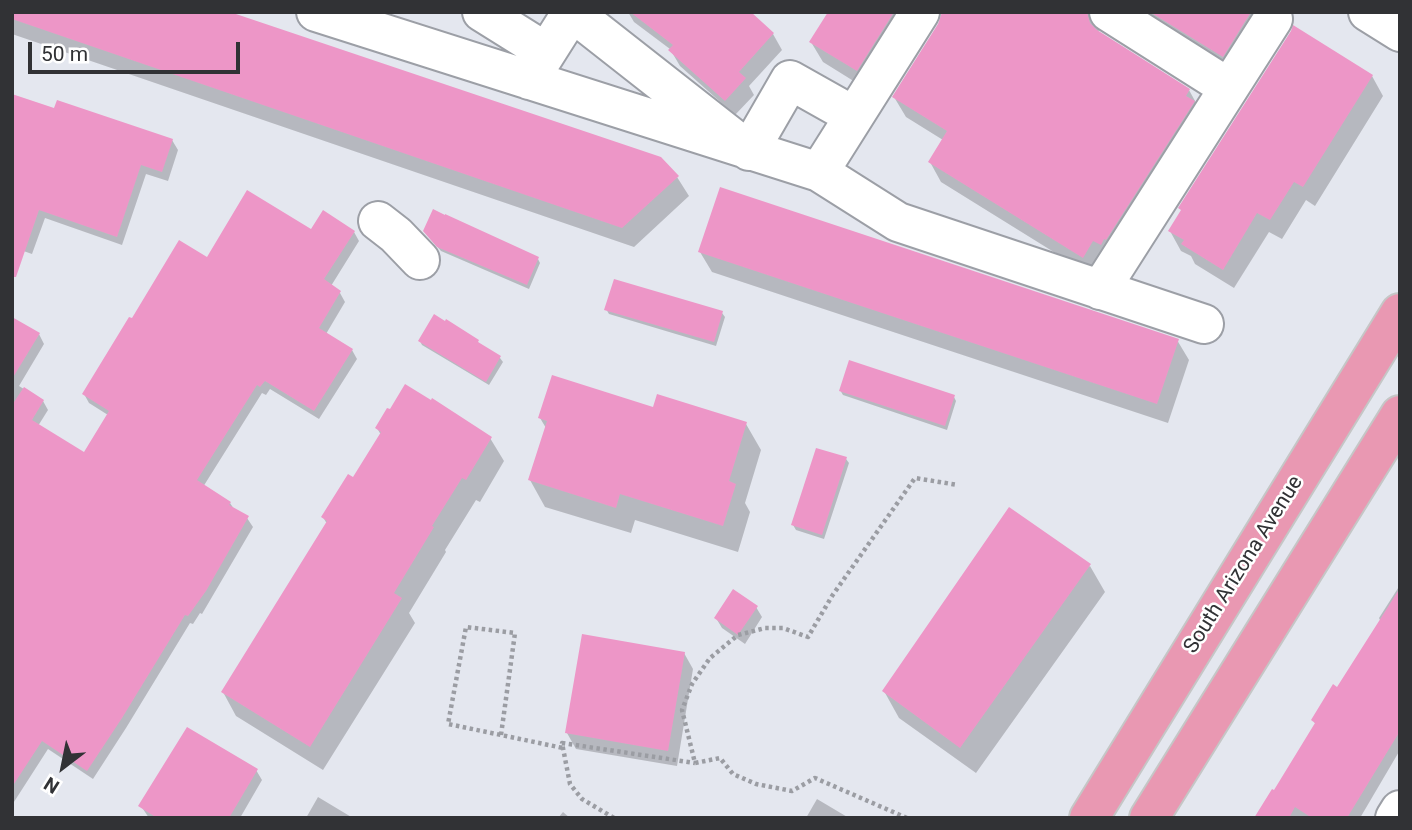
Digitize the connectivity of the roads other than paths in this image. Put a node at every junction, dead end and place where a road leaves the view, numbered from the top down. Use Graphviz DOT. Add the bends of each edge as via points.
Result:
graph roads {
  1 [pos="316,12"];
  2 [pos="482,12"];
  3 [pos="572,12"];
  4 [pos="920,12"];
  5 [pos="1109,12"];
  6 [pos="1368,12"];
  7 [pos="1273,19"];
  8 [pos="1400,32"];
  9 [pos="538,66"];
  10 [pos="1229,88"];
  11 [pos="854,116"];
  12 [pos="750,150"];
  13 [pos="819,172"];
  14 [pos="377,221"];
  15 [pos="420,260"];
  16 [pos="1100,290"];
  17 [pos="1400,313"];
  18 [pos="1204,324"];
  19 [pos="1400,415"];
  20 [pos="1400,810"];
  21 [pos="1089,818"];
  22 [pos="1149,818"];
  23 [pos="1395,818"];
  1 -- 9 [label="street"];
  2 -- 9 [label="street"];
  3 -- 9 [label="street"];
  3 -- 12 [label="street"];
  4 -- 11 [label="street"];
  5 -- 10 [label="street"];
  6 -- 8 [label="street"];
  7 -- 10 [label="street"];
  9 -- 12 [label="street"];
  10 -- 16 [label="street"];
  11 -- 12 [label="street" via="790,80"];
  11 -- 13 [label="street"];
  12 -- 13 [label="street"];
  13 -- 16 [label="street" via="898,222"];
  14 -- 15 [label="street"];
  16 -- 18 [label="street"];
  17 -- 21 [label="main road, South Arizona Avenue"];
  19 -- 22 [label="main road"];
  20 -- 23 [label="street"];
}
